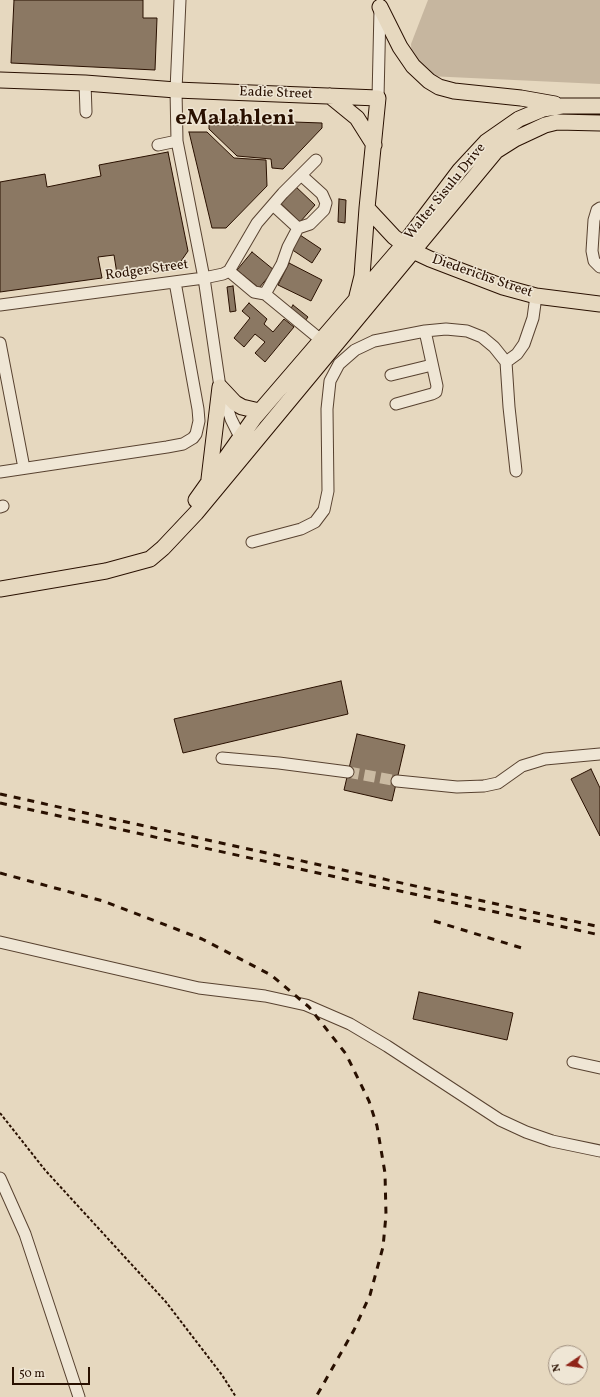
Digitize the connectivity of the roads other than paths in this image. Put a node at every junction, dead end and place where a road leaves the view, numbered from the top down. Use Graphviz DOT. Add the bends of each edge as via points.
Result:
graph roads {
  1 [pos="180,0"];
  2 [pos="381,3"];
  3 [pos="0,80"];
  4 [pos="85,83"];
  5 [pos="176,90"];
  6 [pos="329,96"];
  7 [pos="378,98"];
  8 [pos="562,106"];
  9 [pos="600,106"];
  10 [pos="86,112"];
  11 [pos="600,122"];
  12 [pos="178,141"];
  13 [pos="158,145"];
  14 [pos="374,145"];
  15 [pos="316,160"];
  16 [pos="301,175"];
  17 [pos="273,205"];
  18 [pos="367,208"];
  19 [pos="600,208"];
  20 [pos="298,228"];
  21 [pos="409,248"];
  22 [pos="600,267"];
  23 [pos="229,271"];
  24 [pos="204,278"];
  25 [pos="175,282"];
  26 [pos="265,294"];
  27 [pos="536,296"];
  28 [pos="356,299"];
  29 [pos="600,304"];
  30 [pos="0,305"];
  31 [pos="425,331"];
  32 [pos="321,340"];
  33 [pos="0,343"];
  34 [pos="506,362"];
  35 [pos="432,365"];
  36 [pos="391,375"];
  37 [pos="220,387"];
  38 [pos="396,404"];
  39 [pos="259,411"];
  40 [pos="244,443"];
  41 [pos="24,468"];
  42 [pos="516,471"];
  43 [pos="0,472"];
  44 [pos="209,480"];
  45 [pos="178,533"];
  46 [pos="252,542"];
  47 [pos="0,589"];
  48 [pos="600,754"];
  49 [pos="222,758"];
  50 [pos="348,772"];
  51 [pos="397,781"];
  52 [pos="0,942"];
  53 [pos="573,1062"];
  54 [pos="600,1068"];
  55 [pos="600,1151"];
  56 [pos="0,1178"];
  57 [pos="79,1397"];
  1 -- 5 [label="street, Rodger Street"];
  2 -- 7 [label="street"];
  2 -- 8 [label="main road" via="397,41 413,66 439,87"];
  3 -- 4 [label="main road, Eadie Street"];
  4 -- 5 [label="main road, Eadie Street"];
  4 -- 10 [label="street"];
  5 -- 6 [label="main road, Eadie Street"];
  5 -- 12 [label="street, Rodger Street"];
  6 -- 7 [label="main road, Eadie Street"];
  6 -- 14 [label="main road" via="357,118"];
  7 -- 14 [label="main road"];
  8 -- 9 [label="main road, Walter Sisulu Drive"];
  8 -- 21 [label="main road, Walter Sisulu Drive" via="527,114 486,142 464,166"];
  11 -- 21 [label="main road, Walter Sisulu Drive" via="558,122 545,125 496,151"];
  12 -- 13 [label="street"];
  12 -- 24 [label="street, Rodger Street"];
  14 -- 18 [label="main road"];
  15 -- 16 [label="street"];
  16 -- 17 [label="street"];
  16 -- 20 [label="street" via="322,194 326,203 324,210 310,224"];
  17 -- 20 [label="street"];
  17 -- 23 [label="street" via="257,223"];
  18 -- 21 [label="main road" via="394,237"];
  18 -- 28 [label="main road" via="362,276"];
  19 -- 22 [label="street" via="594,220 592,250 594,261"];
  20 -- 26 [label="street"];
  21 -- 27 [label="main road, Diederichs Street" via="464,273"];
  21 -- 28 [label="main road"];
  21 -- 40 [label="main road"];
  23 -- 24 [label="street"];
  23 -- 26 [label="street" via="254,292"];
  24 -- 25 [label="street, Rodger Street"];
  24 -- 37 [label="street"];
  25 -- 30 [label="street, Rodger Street"];
  25 -- 41 [label="street" via="198,409 199,421 193,438 182,444 167,447"];
  26 -- 32 [label="street"];
  27 -- 29 [label="main road, Diederichs Street"];
  27 -- 34 [label="street" via="533,318 524,344 517,354"];
  28 -- 32 [label="main road"];
  31 -- 34 [label="street" via="467,331 482,337"];
  31 -- 35 [label="street"];
  31 -- 46 [label="street" via="374,341 355,350 339,364 330,381 327,409 328,491 324,510 315,522 301,529"];
  32 -- 39 [label="main road"];
  33 -- 41 [label="street"];
  34 -- 42 [label="street"];
  35 -- 36 [label="street"];
  35 -- 38 [label="street" via="436,392"];
  37 -- 39 [label="main road" via="235,403"];
  37 -- 40 [label="street"];
  37 -- 44 [label="main road"];
  39 -- 40 [label="main road"];
  40 -- 44 [label="main road"];
  40 -- 45 [label="main road"];
  41 -- 43 [label="street"];
  44 -- 45 [label="main road" via="180,524"];
  45 -- 47 [label="main road" via="150,559 135,564"];
  48 -- 51 [label="street" via="545,760 522,766 498,783 478,786 457,787"];
  49 -- 50 [label="street" via="278,762"];
  52 -- 55 [label="street" via="184,985 290,1001 319,1009 387,1046 500,1120 552,1141"];
  53 -- 54 [label="street"];
  56 -- 57 [label="street" via="25,1234"];
}
